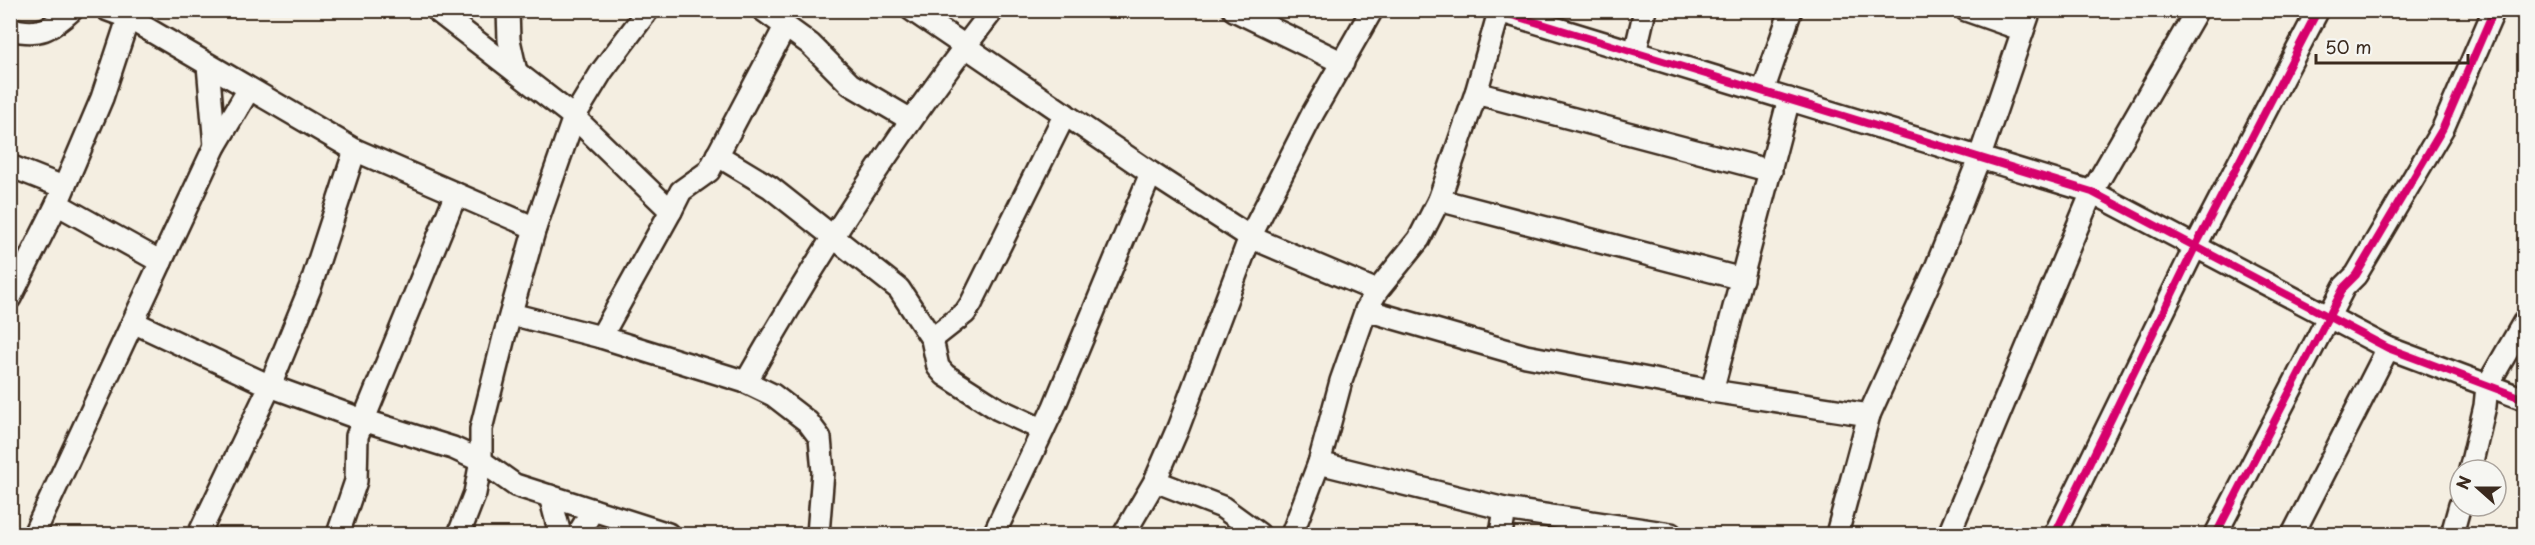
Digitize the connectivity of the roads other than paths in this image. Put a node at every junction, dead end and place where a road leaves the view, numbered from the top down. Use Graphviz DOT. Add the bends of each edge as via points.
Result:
graph roads {
  1 [pos="72,10"];
  2 [pos="436,10"];
  3 [pos="508,10"];
  4 [pos="648,10"];
  5 [pos="912,10"];
  6 [pos="993,10"];
  7 [pos="1234,10"];
  8 [pos="1372,10"];
  9 [pos="1645,10"];
  10 [pos="1791,10"];
  11 [pos="1966,10"];
  12 [pos="2197,10"];
  13 [pos="2318,10"];
  14 [pos="2494,10"];
  15 [pos="1497,11"];
  16 [pos="122,13"];
  17 [pos="1526,15"];
  18 [pos="777,17"];
  19 [pos="2027,20"];
  20 [pos="10,29"];
  21 [pos="967,47"];
  22 [pos="1635,53"];
  23 [pos="1343,63"];
  24 [pos="208,65"];
  25 [pos="516,72"];
  26 [pos="249,88"];
  27 [pos="1763,91"];
  28 [pos="1476,93"];
  29 [pos="1789,99"];
  30 [pos="1065,114"];
  31 [pos="574,117"];
  32 [pos="911,120"];
  33 [pos="215,146"];
  34 [pos="355,150"];
  35 [pos="717,155"];
  36 [pos="1980,156"];
  37 [pos="10,166"];
  38 [pos="1771,171"];
  39 [pos="1151,173"];
  40 [pos="2092,192"];
  41 [pos="456,194"];
  42 [pos="60,195"];
  43 [pos="1439,200"];
  44 [pos="671,211"];
  45 [pos="535,228"];
  46 [pos="1250,237"];
  47 [pos="832,239"];
  48 [pos="2195,247"];
  49 [pos="161,262"];
  50 [pos="1742,279"];
  51 [pos="1377,291"];
  52 [pos="10,298"];
  53 [pos="1366,310"];
  54 [pos="511,314"];
  55 [pos="2329,316"];
  56 [pos="133,322"];
  57 [pos="2524,322"];
  58 [pos="601,337"];
  59 [pos="932,339"];
  60 [pos="2388,348"];
  61 [pos="746,382"];
  62 [pos="270,386"];
  63 [pos="2487,386"];
  64 [pos="1712,391"];
  65 [pos="2524,399"];
  66 [pos="1869,415"];
  67 [pos="363,420"];
  68 [pos="481,429"];
  69 [pos="1043,430"];
  70 [pos="453,448"];
  71 [pos="2473,458"];
  72 [pos="481,461"];
  73 [pos="1319,463"];
  74 [pos="1155,481"];
  75 [pos="515,485"];
  76 [pos="476,493"];
  77 [pos="550,496"];
  78 [pos="1505,509"];
  79 [pos="593,510"];
  80 [pos="2456,518"];
  81 [pos="34,534"];
  82 [pos="199,534"];
  83 [pos="338,534"];
  84 [pos="459,534"];
  85 [pos="560,534"];
  86 [pos="578,534"];
  87 [pos="668,534"];
  88 [pos="818,534"];
  89 [pos="994,534"];
  90 [pos="1124,534"];
  91 [pos="1259,534"];
  92 [pos="1293,534"];
  93 [pos="1502,534"];
  94 [pos="1671,534"];
  95 [pos="1837,534"];
  96 [pos="1949,534"];
  97 [pos="2055,534"];
  98 [pos="2216,534"];
  99 [pos="2293,534"];
  100 [pos="2452,534"];
  1 -- 20 [label="street" via="48,29 36,33"];
  2 -- 25 [label="street"];
  3 -- 25 [label="street"];
  4 -- 31 [label="street" via="602,71"];
  5 -- 21 [label="street"];
  6 -- 21 [label="street"];
  7 -- 23 [label="street"];
  8 -- 23 [label="street"];
  9 -- 22 [label="street"];
  10 -- 27 [label="street"];
  11 -- 19 [label="street"];
  12 -- 40 [label="street"];
  13 -- 48 [label="street"];
  14 -- 55 [label="street" via="2443,128"];
  15 -- 17 [label="street"];
  15 -- 28 [label="street"];
  16 -- 24 [label="street"];
  16 -- 42 [label="street" via="102,98"];
  17 -- 22 [label="street"];
  18 -- 32 [label="street" via="850,84"];
  18 -- 35 [label="street"];
  19 -- 36 [label="street"];
  21 -- 30 [label="street"];
  21 -- 32 [label="street"];
  22 -- 27 [label="street"];
  23 -- 46 [label="street"];
  24 -- 26 [label="street"];
  24 -- 33 [label="street"];
  25 -- 31 [label="street"];
  26 -- 33 [label="street"];
  26 -- 34 [label="street"];
  27 -- 29 [label="street"];
  28 -- 38 [label="street"];
  28 -- 43 [label="street"];
  29 -- 36 [label="street"];
  29 -- 38 [label="street"];
  30 -- 39 [label="street"];
  30 -- 59 [label="street" via="971,304"];
  31 -- 44 [label="street"];
  31 -- 45 [label="street"];
  32 -- 47 [label="street"];
  33 -- 49 [label="street"];
  34 -- 41 [label="street"];
  34 -- 62 [label="street" via="310,288"];
  35 -- 44 [label="street" via="709,171 681,191"];
  35 -- 47 [label="street" via="770,187"];
  36 -- 40 [label="street"];
  36 -- 66 [label="street" via="1937,265"];
  37 -- 42 [label="street"];
  38 -- 50 [label="street"];
  39 -- 46 [label="street"];
  39 -- 69 [label="street"];
  40 -- 48 [label="street"];
  40 -- 96 [label="street"];
  41 -- 45 [label="street"];
  41 -- 67 [label="street"];
  42 -- 49 [label="street"];
  42 -- 52 [label="street"];
  43 -- 50 [label="street"];
  43 -- 51 [label="street" via="1419,239"];
  44 -- 58 [label="street"];
  45 -- 54 [label="street"];
  46 -- 51 [label="street"];
  46 -- 74 [label="street"];
  47 -- 59 [label="street" via="899,289"];
  47 -- 61 [label="street" via="805,278"];
  48 -- 55 [label="street"];
  48 -- 97 [label="street"];
  49 -- 56 [label="street"];
  50 -- 64 [label="street"];
  51 -- 53 [label="street"];
  53 -- 64 [label="street" via="1526,356"];
  53 -- 73 [label="street" via="1341,381"];
  54 -- 58 [label="street"];
  54 -- 68 [label="street"];
  55 -- 60 [label="street"];
  55 -- 98 [label="street"];
  56 -- 62 [label="street"];
  56 -- 81 [label="street"];
  57 -- 63 [label="street"];
  58 -- 61 [label="street"];
  59 -- 69 [label="street" via="938,367 945,375 998,409"];
  60 -- 63 [label="street"];
  60 -- 99 [label="street"];
  61 -- 88 [label="street" via="773,395 808,422 820,438 823,472"];
  62 -- 67 [label="street"];
  62 -- 82 [label="street"];
  63 -- 65 [label="street"];
  63 -- 71 [label="street"];
  64 -- 66 [label="street"];
  66 -- 95 [label="street"];
  67 -- 70 [label="street"];
  67 -- 83 [label="street" via="357,436 356,481"];
  68 -- 70 [label="street"];
  68 -- 72 [label="street"];
  69 -- 89 [label="street"];
  70 -- 72 [label="street"];
  72 -- 75 [label="street"];
  72 -- 76 [label="street"];
  73 -- 78 [label="street"];
  73 -- 92 [label="street"];
  74 -- 90 [label="street"];
  74 -- 91 [label="street" via="1222,507"];
  75 -- 76 [label="street"];
  75 -- 77 [label="street"];
  76 -- 84 [label="street"];
  77 -- 79 [label="street"];
  77 -- 85 [label="street"];
  78 -- 93 [label="street"];
  78 -- 94 [label="street"];
  79 -- 86 [label="street"];
  79 -- 87 [label="street"];
  80 -- 100 [label="street"];
}
